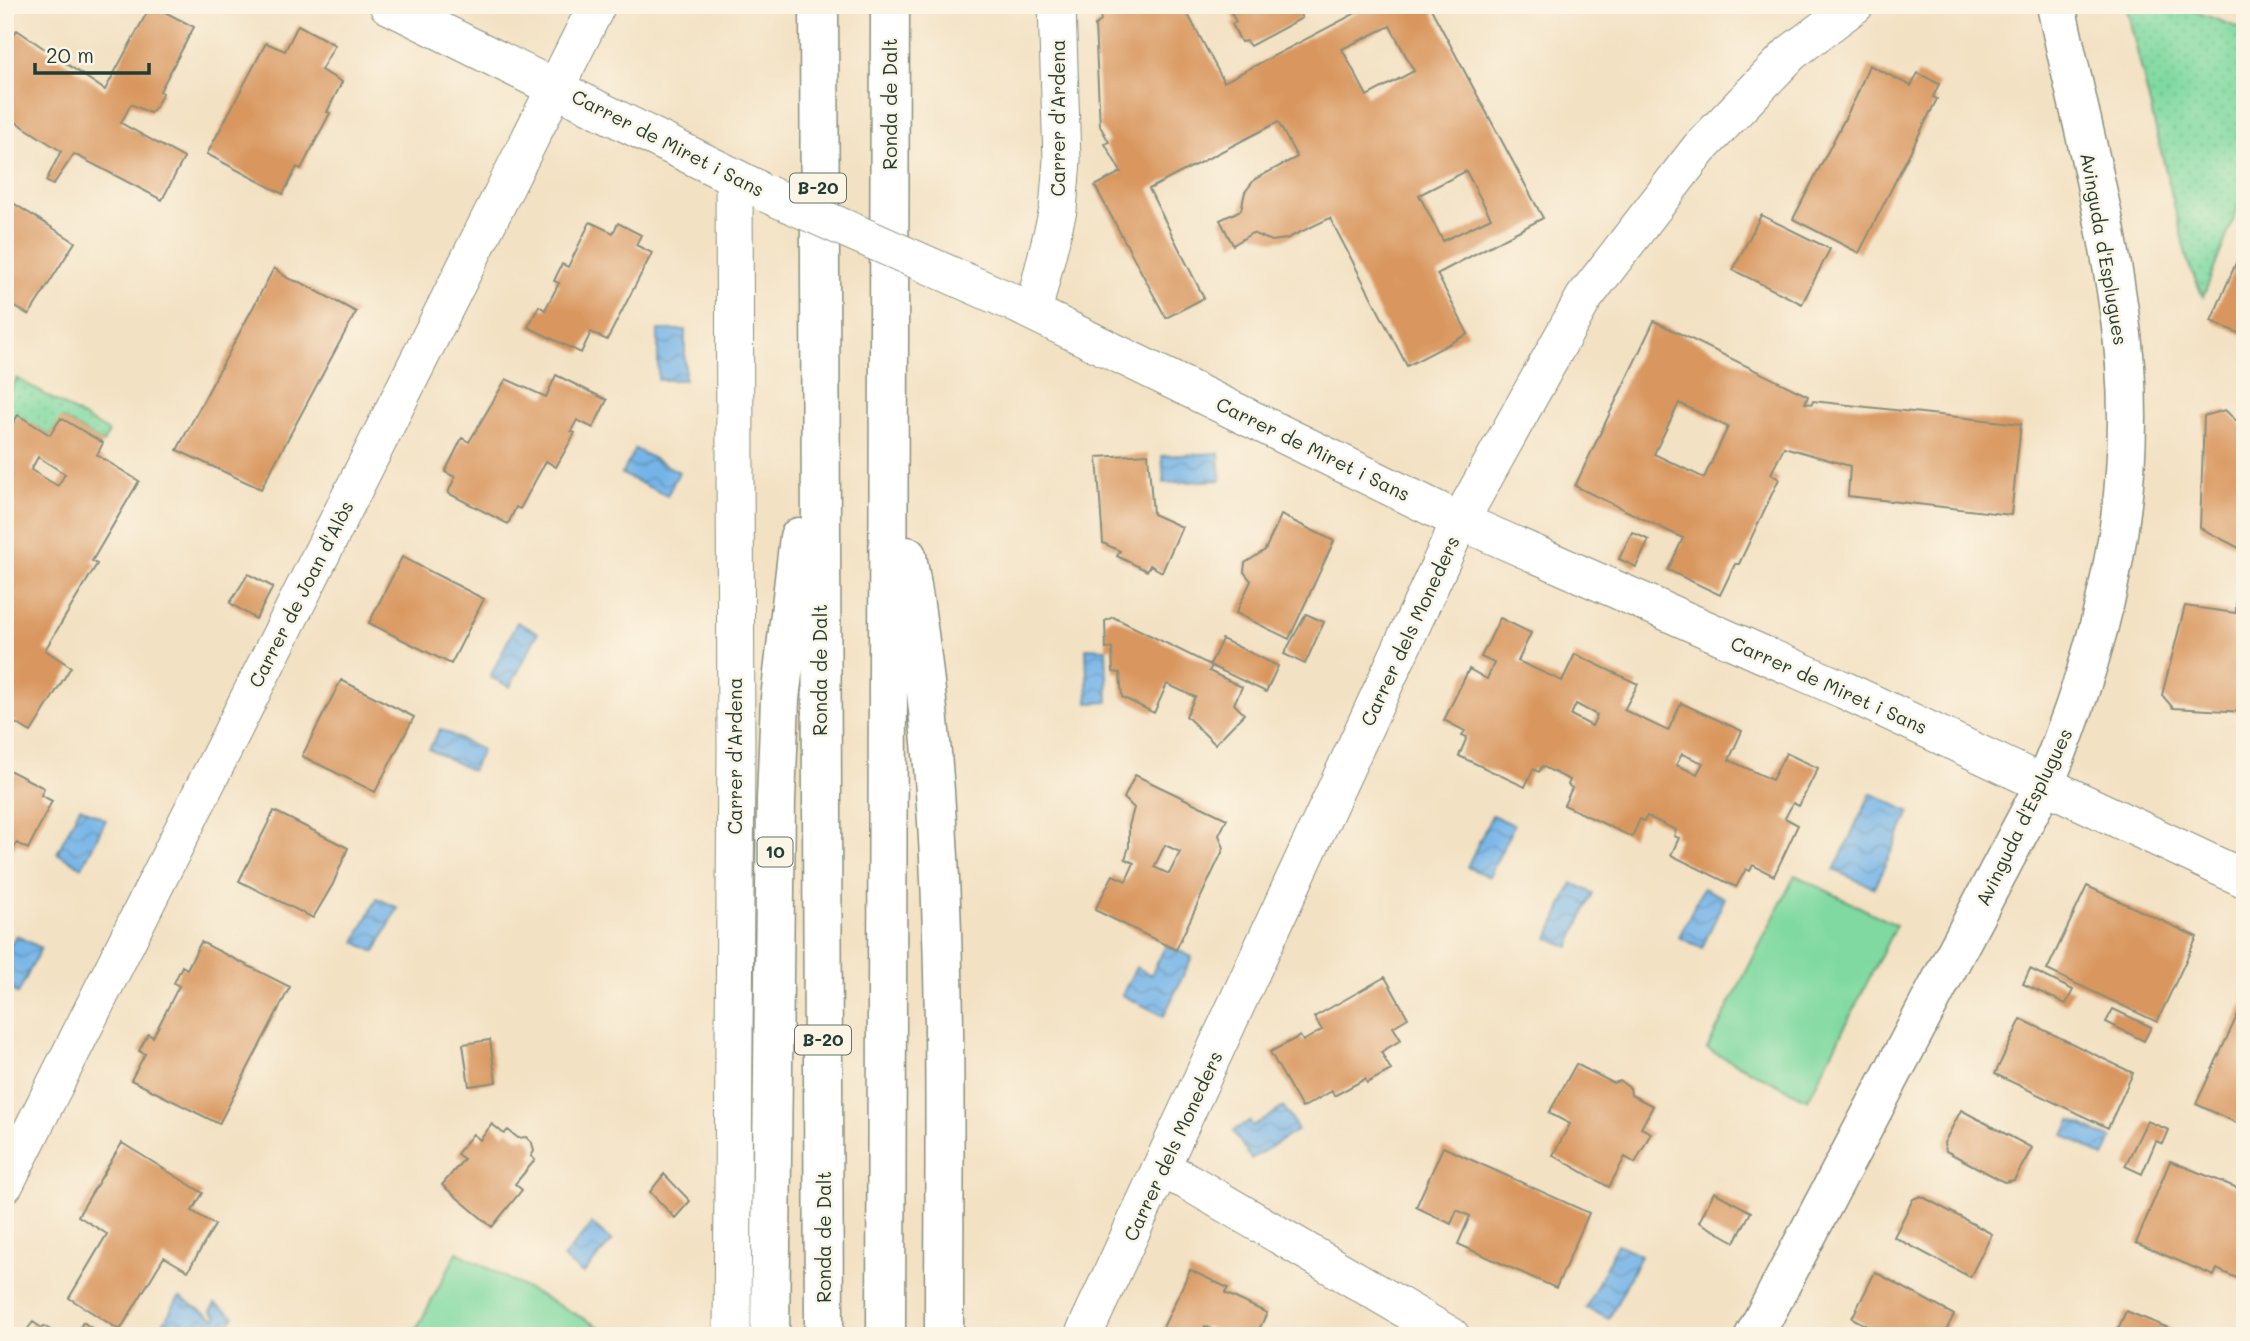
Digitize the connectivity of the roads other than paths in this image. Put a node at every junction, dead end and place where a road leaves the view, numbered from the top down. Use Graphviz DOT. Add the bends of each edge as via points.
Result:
graph roads {
  1 [pos="388,5"];
  2 [pos="597,5"];
  3 [pos="819,5"];
  4 [pos="890,5"];
  5 [pos="1057,5"];
  6 [pos="1855,5"];
  7 [pos="2056,5"];
  8 [pos="555,86"];
  9 [pos="734,177"];
  10 [pos="1023,308"];
  11 [pos="818,371"];
  12 [pos="890,455"];
  13 [pos="1460,521"];
  14 [pos="2045,783"];
  15 [pos="2245,879"];
  16 [pos="1162,1170"];
  17 [pos="5,1184"];
  18 [pos="732,1336"];
  19 [pos="770,1336"];
  20 [pos="824,1336"];
  21 [pos="886,1336"];
  22 [pos="944,1336"];
  23 [pos="1083,1336"];
  24 [pos="1451,1336"];
  25 [pos="1754,1336"];
  1 -- 8 [label="street, Carrer de Miret i Sans"];
  2 -- 8 [label="street, Carrer de Joan d'Alòs"];
  3 -- 11 [label="main road, Ronda de Dalt / B-20"];
  4 -- 12 [label="main road, Ronda de Dalt"];
  5 -- 10 [label="street, Carrer d'Ardena" via="1062,160 1058,210"];
  6 -- 13 [label="street, Carrer dels Moneders" via="1791,53 1699,149 1584,298"];
  7 -- 14 [label="main road, Avinguda d'Esplugues" via="2115,288 2125,366 2126,460 2120,528 2095,646 2072,720"];
  8 -- 9 [label="street, Carrer de Miret i Sans"];
  8 -- 17 [label="street, Carrer de Joan d'Alòs"];
  9 -- 10 [label="street, Carrer de Miret i Sans, bridge"];
  9 -- 18 [label="street, Carrer d'Ardena"];
  10 -- 13 [label="street, Carrer de Miret i Sans"];
  11 -- 19 [label="main road, 10" via="780,699"];
  11 -- 20 [label="main road, Ronda de Dalt / B-20"];
  12 -- 21 [label="main road, Ronda de Dalt"];
  12 -- 22 [label="main road" via="930,714 944,958"];
  13 -- 14 [label="street, Carrer de Miret i Sans"];
  13 -- 16 [label="street, Carrer dels Moneders"];
  14 -- 15 [label="street, Carrer de Miret i Sans"];
  14 -- 25 [label="main road, Avinguda d'Esplugues"];
  16 -- 23 [label="street, Carrer dels Moneders"];
  16 -- 24 [label="street"];
}
